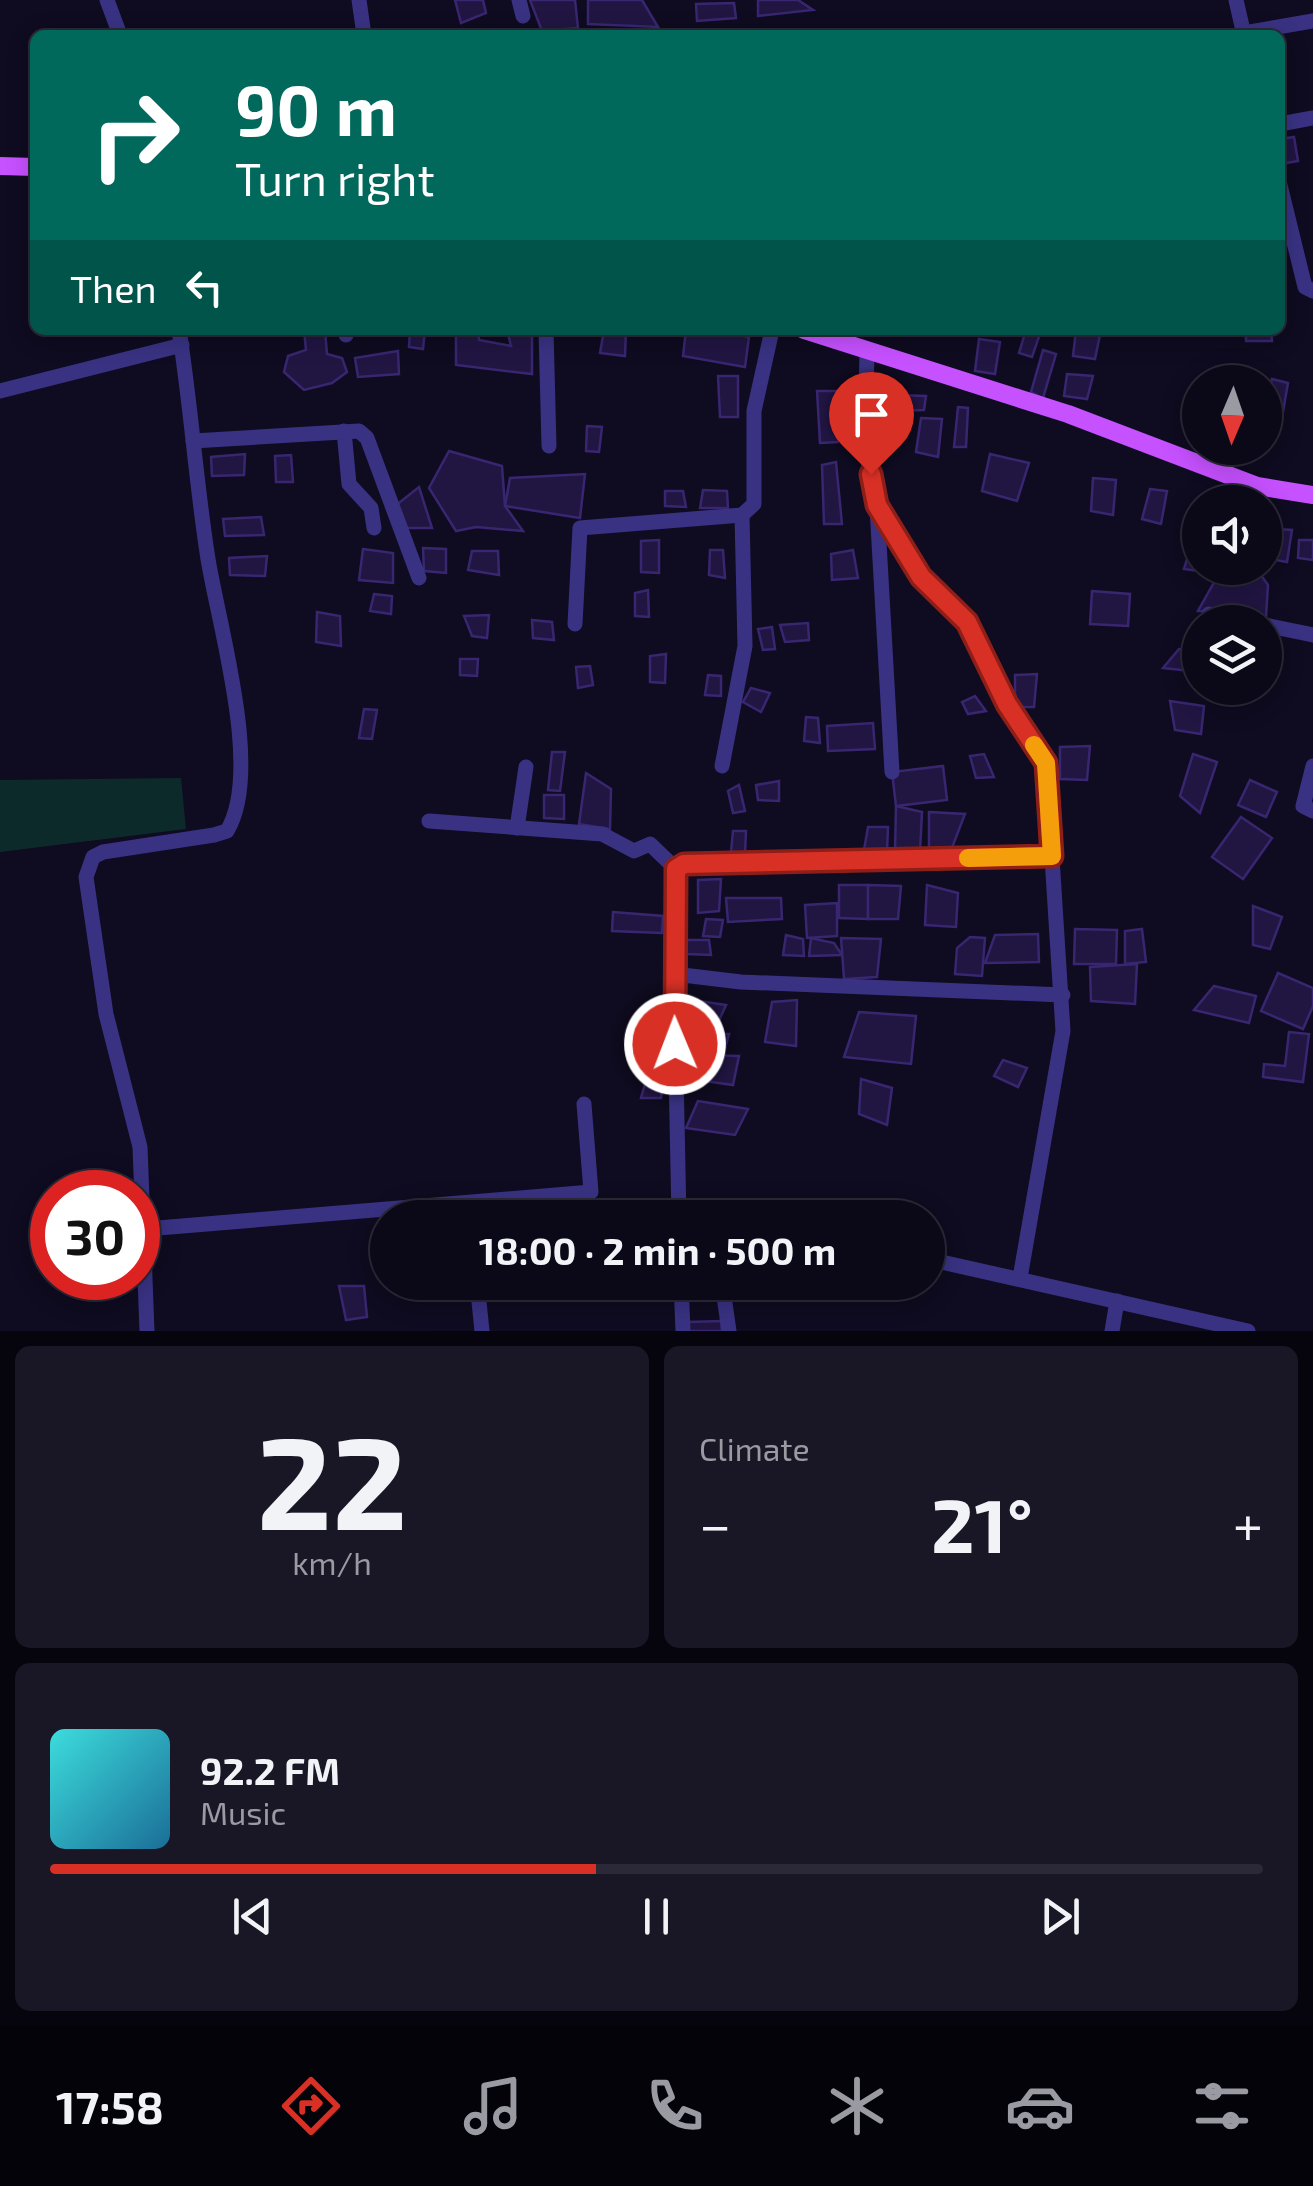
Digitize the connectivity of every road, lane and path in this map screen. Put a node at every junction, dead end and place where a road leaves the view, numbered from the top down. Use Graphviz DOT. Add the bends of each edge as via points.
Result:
graph roads {
  1 [pos="107,0"];
  2 [pos="359,0"];
  3 [pos="1236,0"];
  4 [pos="1313,22"];
  5 [pos="118,30"];
  6 [pos="363,30"];
  7 [pos="1243,30"];
  8 [pos="1267,30"];
  9 [pos="1313,118"];
  10 [pos="1285,123"];
  11 [pos="0,166"];
  12 [pos="30,167"];
  13 [pos="1285,206"];
  14 [pos="1313,291"];
  15 [pos="546,335"];
  16 [pos="771,335"];
  17 [pos="820,335"];
  18 [pos="180,338"];
  19 [pos="867,350"];
  20 [pos="0,391"];
  21 [pos="344,431"];
  22 [pos="193,441"];
  23 [pos="549,446"];
  24 [pos="1313,495"];
  25 [pos="877,505"];
  26 [pos="742,516"];
  27 [pos="374,528"];
  28 [pos="419,578"];
  29 [pos="575,624"];
  30 [pos="1282,629"];
  31 [pos="1313,635"];
  32 [pos="722,766"];
  33 [pos="1313,766"];
  34 [pos="526,767"];
  35 [pos="892,772"];
  36 [pos="1313,812"];
  37 [pos="429,821"];
  38 [pos="517,828"];
  39 [pos="1052,856"];
  40 [pos="676,869"];
  41 [pos="674,974"];
  42 [pos="1063,995"];
  43 [pos="584,1104"];
  44 [pos="142,1170"];
  45 [pos="468,1200"];
  46 [pos="679,1200"];
  47 [pos="370,1209"];
  48 [pos="160,1228"];
  49 [pos="945,1262"];
  50 [pos="1020,1278"];
  51 [pos="147,1300"];
  52 [pos="479,1300"];
  53 [pos="682,1300"];
  54 [pos="725,1300"];
  55 [pos="1117,1301"];
  56 [pos="148,1331"];
  57 [pos="482,1331"];
  58 [pos="683,1331"];
  59 [pos="729,1331"];
  60 [pos="1112,1331"];
  61 [pos="1248,1331"];
  1 -- 5 [label="street"];
  2 -- 6 [label="street"];
  3 -- 7 [label="street"];
  4 -- 8 [label="street"];
  9 -- 10 [label="street"];
  11 -- 12 [label="main road"];
  13 -- 14 [label="street" via="1305,286"];
  15 -- 23 [label="street"];
  16 -- 26 [label="street" via="754,411 754,504"];
  17 -- 19 [label="main road"];
  18 -- 20 [label="street"];
  18 -- 22 [label="street"];
  19 -- 24 [label="main road" via="1068,414 1257,486"];
  19 -- 25 [label="street" via="865,444"];
  21 -- 22 [label="street"];
  21 -- 27 [label="street" via="349,484 371,508"];
  21 -- 28 [label="street" via="368,438"];
  22 -- 44 [label="street" via="239,722 239,812 228,830 214,835 104,852 93,857 86,877 106,1014"];
  25 -- 35 [label="street"];
  25 -- 39 [label="street" via="921,577 967,622 1007,704 1046,763"];
  26 -- 29 [label="street" via="580,528"];
  26 -- 32 [label="street" via="745,646"];
  30 -- 31 [label="street"];
  33 -- 36 [label="street" via="1303,806"];
  34 -- 38 [label="street"];
  37 -- 38 [label="street"];
  38 -- 40 [label="street" via="602,834 634,851 650,844"];
  39 -- 40 [label="street"];
  39 -- 42 [label="street"];
  40 -- 41 [label="street"];
  41 -- 42 [label="street"];
  41 -- 46 [label="street"];
  42 -- 50 [label="street" via="1063,1030"];
  43 -- 45 [label="street" via="591,1192"];
  47 -- 48 [label="street"];
  49 -- 50 [label="street"];
  50 -- 55 [label="street"];
  51 -- 56 [label="street"];
  52 -- 57 [label="street"];
  53 -- 58 [label="street"];
  54 -- 59 [label="street"];
  55 -- 60 [label="street"];
  55 -- 61 [label="street"];
}
